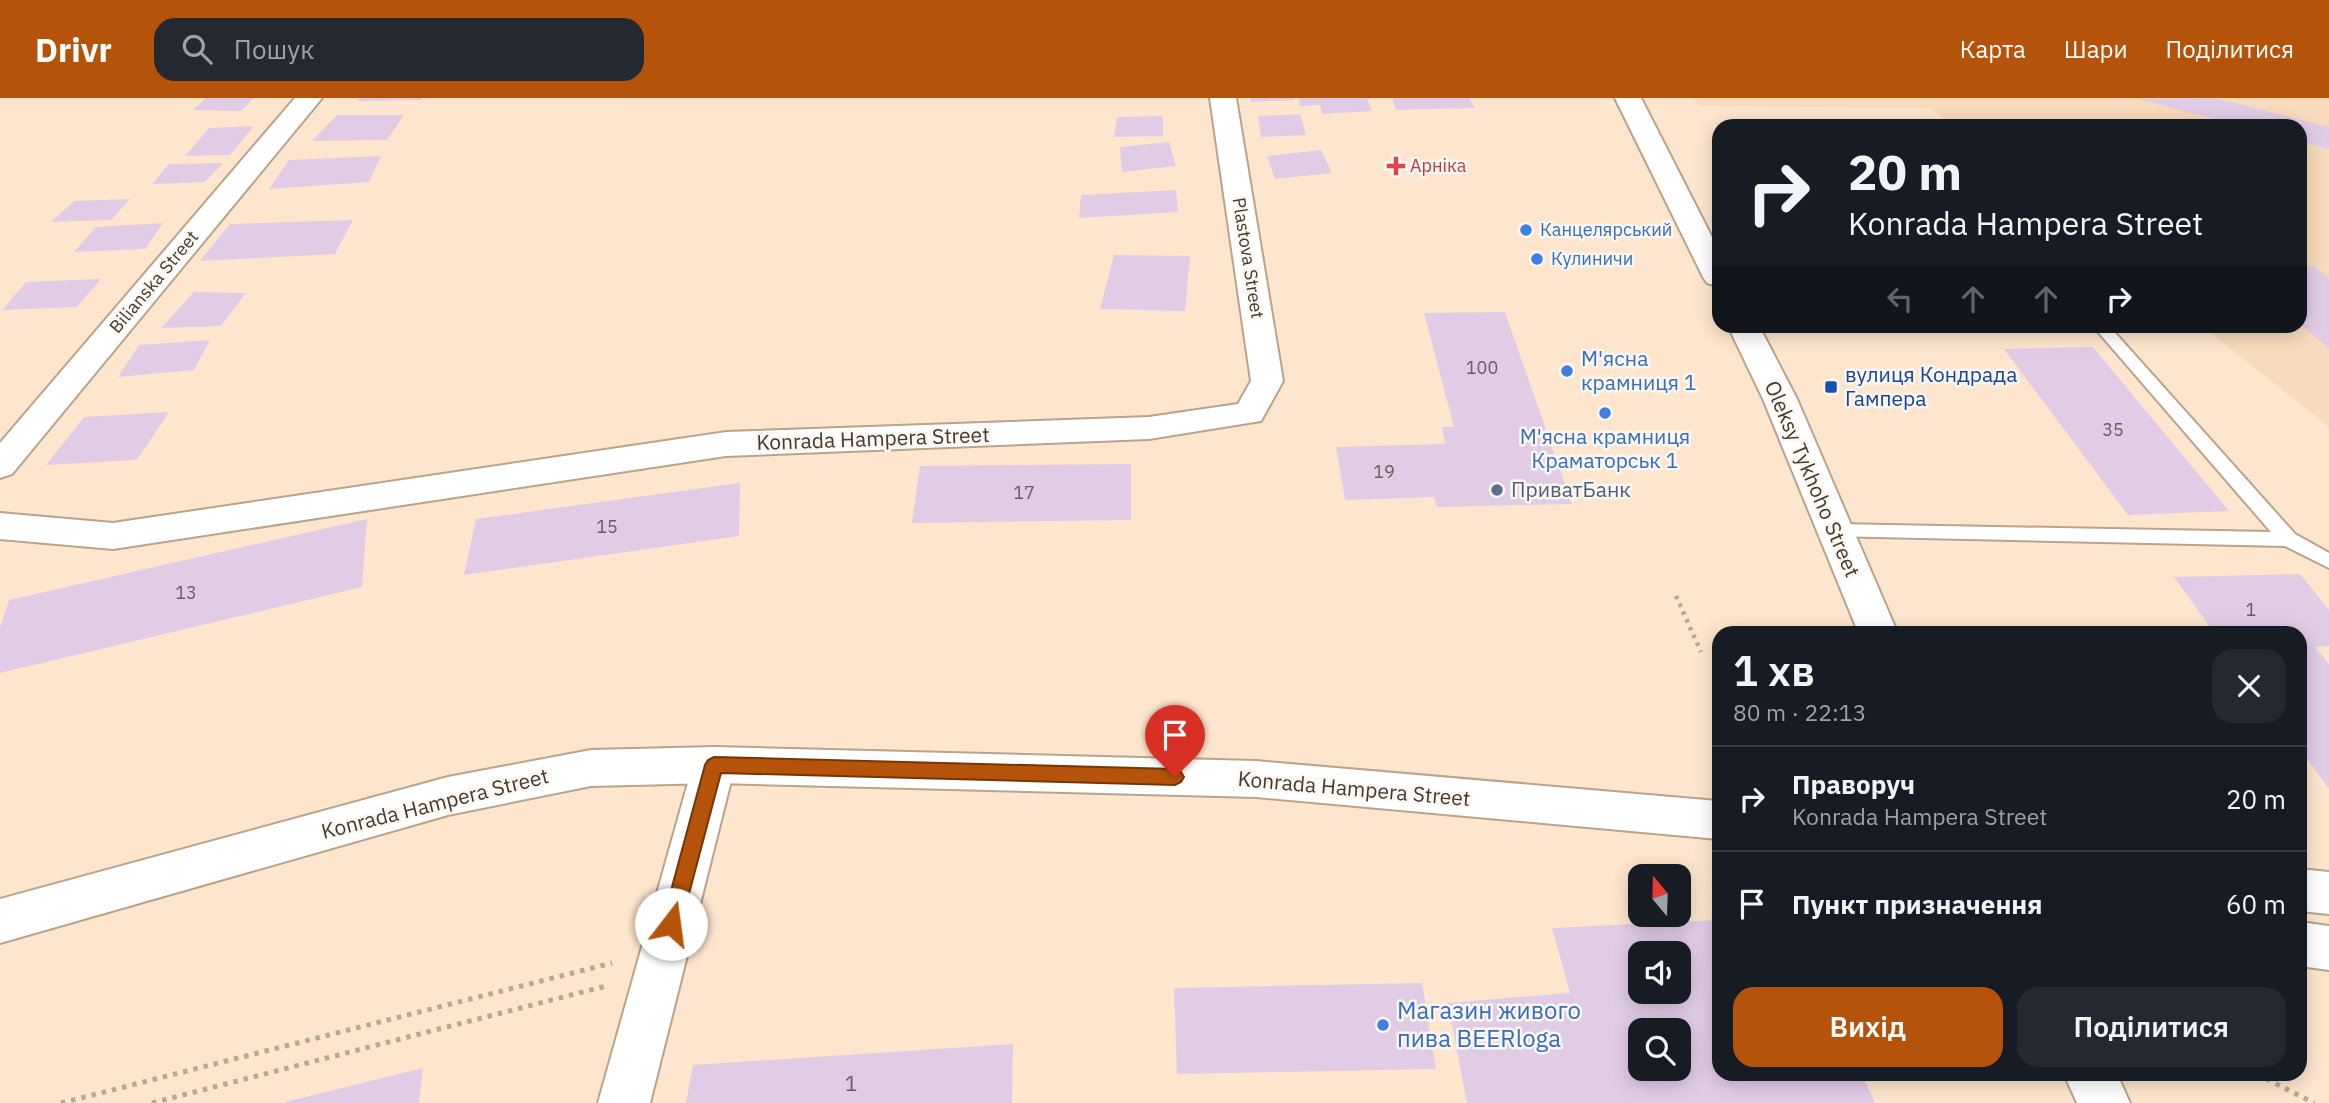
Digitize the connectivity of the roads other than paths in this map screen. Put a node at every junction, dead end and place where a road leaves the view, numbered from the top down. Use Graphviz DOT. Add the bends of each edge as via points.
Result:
graph roads {
  1 [pos="309,98"];
  2 [pos="1223,98"];
  3 [pos="1628,98"];
  4 [pos="1712,265"];
  5 [pos="1747,333"];
  6 [pos="2107,333"];
  7 [pos="1249,412"];
  8 [pos="0,466"];
  9 [pos="0,526"];
  10 [pos="1836,531"];
  11 [pos="2288,539"];
  12 [pos="2329,561"];
  13 [pos="1876,626"];
  14 [pos="714,765"];
  15 [pos="1712,819"];
  16 [pos="2307,891"];
  17 [pos="2329,893"];
  18 [pos="0,921"];
  19 [pos="2307,945"];
  20 [pos="2329,948"];
  21 [pos="2093,1081"];
  22 [pos="624,1103"];
  23 [pos="2104,1103"];
  1 -- 8 [label="street, Bilianska Street"];
  2 -- 7 [label="street, Plastova Street" via="1268,381"];
  3 -- 4 [label="street"];
  5 -- 10 [label="street, Oleksy Tykhoho Street"];
  6 -- 11 [label="lane"];
  7 -- 9 [label="street, Konrada Hampera Street" via="1149,428 726,444 113,536"];
  10 -- 11 [label="lane"];
  10 -- 13 [label="street, Oleksy Tykhoho Street"];
  11 -- 12 [label="lane"];
  14 -- 15 [label="street, Konrada Hampera Street" via="1256,779"];
  14 -- 18 [label="street, Konrada Hampera Street" via="592,768 448,796"];
  14 -- 22 [label="street"];
  16 -- 17 [label="street"];
  19 -- 20 [label="street"];
  21 -- 23 [label="street"];
}
